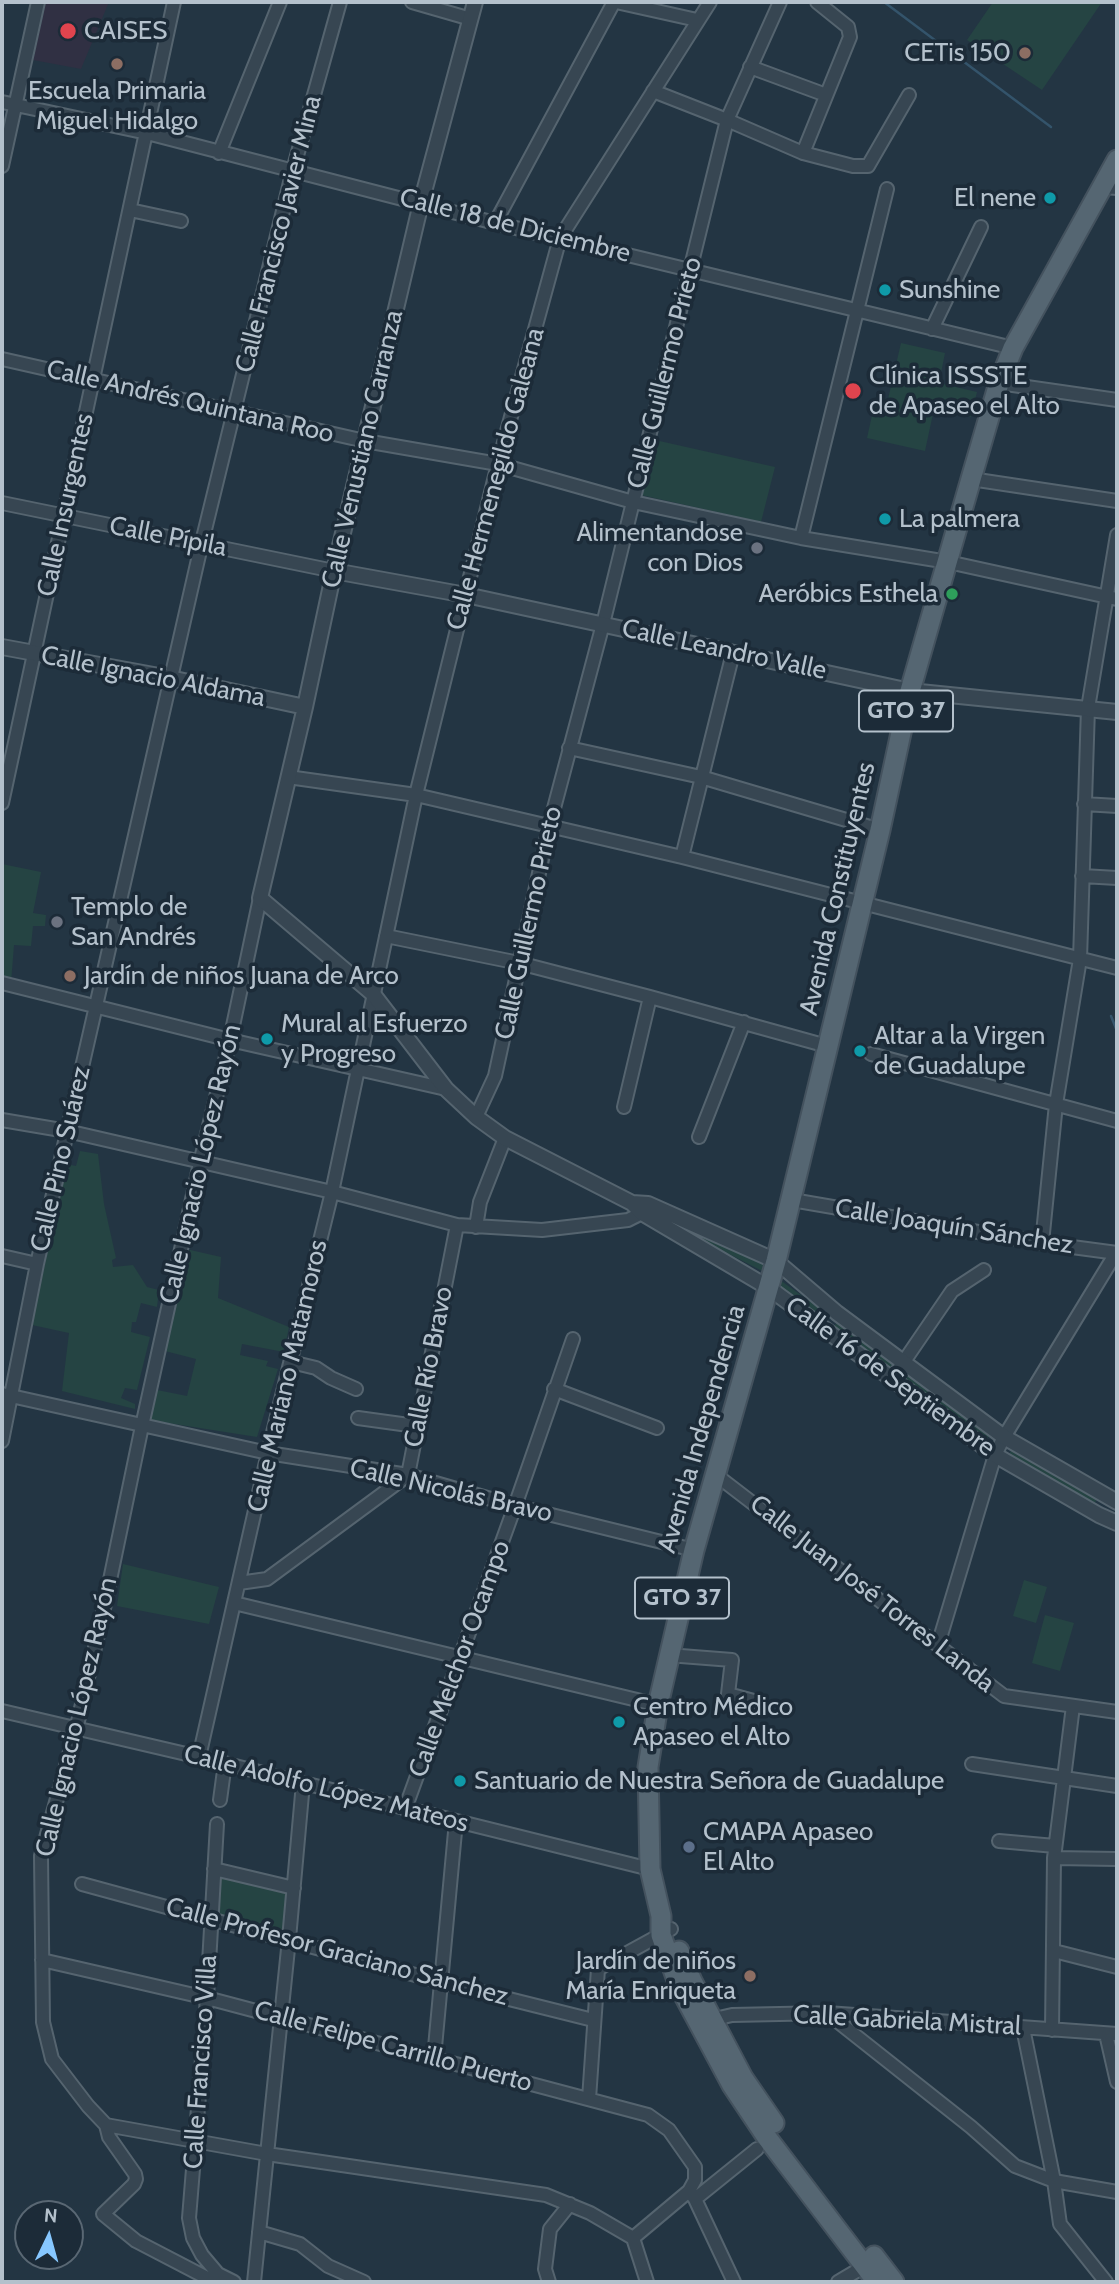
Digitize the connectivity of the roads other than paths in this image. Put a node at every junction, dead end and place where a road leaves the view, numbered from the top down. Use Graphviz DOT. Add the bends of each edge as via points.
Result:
graph roads {
  1 [pos="38,2"];
  2 [pos="174,2"];
  3 [pos="280,2"];
  4 [pos="340,2"];
  5 [pos="412,2"];
  6 [pos="475,2"];
  7 [pos="615,2"];
  8 [pos="710,2"];
  9 [pos="780,2"];
  10 [pos="817,2"];
  11 [pos="471,19"];
  12 [pos="698,20"];
  13 [pos="750,67"];
  14 [pos="653,91"];
  15 [pos="826,95"];
  16 [pos="909,95"];
  17 [pos="2,102"];
  18 [pos="16,106"];
  19 [pos="727,120"];
  20 [pos="147,134"];
  21 [pos="219,153"];
  22 [pos="803,153"];
  23 [pos="1117,160"];
  24 [pos="2,166"];
  25 [pos="293,170"];
  26 [pos="1110,187"];
  27 [pos="887,189"];
  28 [pos="421,203"];
  29 [pos="130,210"];
  30 [pos="181,221"];
  31 [pos="495,223"];
  32 [pos="981,227"];
  33 [pos="560,238"];
  34 [pos="690,268"];
  35 [pos="856,310"];
  36 [pos="932,329"];
  37 [pos="1013,348"];
  38 [pos="2,359"];
  39 [pos="93,379"];
  40 [pos="999,383"];
  41 [pos="1117,400"];
  42 [pos="233,413"];
  43 [pos="365,441"];
  44 [pos="498,464"];
  45 [pos="971,479"];
  46 [pos="1117,501"];
  47 [pos="633,502"];
  48 [pos="2,503"];
  49 [pos="62,517"];
  50 [pos="1117,535"];
  51 [pos="801,538"];
  52 [pos="202,542"];
  53 [pos="948,562"];
  54 [pos="334,571"];
  55 [pos="466,595"];
  56 [pos="1112,599"];
  57 [pos="603,624"];
  58 [pos="2,647"];
  59 [pos="733,653"];
  60 [pos="34,654"];
  61 [pos="170,678"];
  62 [pos="910,691"];
  63 [pos="305,707"];
  64 [pos="1088,708"];
  65 [pos="1117,712"];
  66 [pos="569,748"];
  67 [pos="288,777"];
  68 [pos="701,777"];
  69 [pos="416,795"];
  70 [pos="2,803"];
  71 [pos="1084,804"];
  72 [pos="1117,806"];
  73 [pos="549,827"];
  74 [pos="880,830"];
  75 [pos="682,857"];
  76 [pos="1082,876"];
  77 [pos="124,877"];
  78 [pos="1117,877"];
  79 [pos="260,898"];
  80 [pos="862,902"];
  81 [pos="386,936"];
  82 [pos="1080,959"];
  83 [pos="519,963"];
  84 [pos="1117,968"];
  85 [pos="2,983"];
  86 [pos="373,994"];
  87 [pos="650,996"];
  88 [pos="96,1008"];
  89 [pos="744,1022"];
  90 [pos="230,1040"];
  91 [pos="827,1045"];
  92 [pos="871,1054"];
  93 [pos="358,1070"];
  94 [pos="446,1088"];
  95 [pos="1056,1104"];
  96 [pos="624,1107"];
  97 [pos="476,1117"];
  98 [pos="2,1120"];
  99 [pos="1117,1121"];
  100 [pos="67,1131"];
  101 [pos="699,1137"];
  102 [pos="505,1138"];
  103 [pos="200,1163"];
  104 [pos="332,1192"];
  105 [pos="792,1200"];
  106 [pos="641,1206"];
  107 [pos="457,1225"];
  108 [pos="476,1227"];
  109 [pos="1042,1243"];
  110 [pos="1116,1253"];
  111 [pos="2,1256"];
  112 [pos="776,1261"];
  113 [pos="37,1264"];
  114 [pos="984,1270"];
  115 [pos="769,1288"];
  116 [pos="836,1314"];
  117 [pos="825,1330"];
  118 [pos="573,1339"];
  119 [pos="291,1362"];
  120 [pos="904,1364"];
  121 [pos="892,1379"];
  122 [pos="356,1389"];
  123 [pos="554,1389"];
  124 [pos="6,1395"];
  125 [pos="358,1418"];
  126 [pos="142,1426"];
  127 [pos="416,1426"];
  128 [pos="657,1428"];
  129 [pos="1003,1437"];
  130 [pos="2,1441"];
  131 [pos="268,1453"];
  132 [pos="995,1455"];
  133 [pos="408,1475"];
  134 [pos="716,1475"];
  135 [pos="1111,1499"];
  136 [pos="515,1506"];
  137 [pos="1099,1515"];
  138 [pos="1117,1523"];
  139 [pos="694,1550"];
  140 [pos="239,1583"];
  141 [pos="234,1603"];
  142 [pos="938,1645"];
  143 [pos="668,1655"];
  144 [pos="460,1657"];
  145 [pos="761,1703"];
  146 [pos="657,1705"];
  147 [pos="1073,1706"];
  148 [pos="2,1711"];
  149 [pos="1117,1712"];
  150 [pos="76,1730"];
  151 [pos="199,1757"];
  152 [pos="225,1763"];
  153 [pos="972,1763"];
  154 [pos="1064,1778"];
  155 [pos="303,1783"];
  156 [pos="1117,1786"];
  157 [pos="220,1800"];
  158 [pos="405,1809"];
  159 [pos="456,1821"];
  160 [pos="217,1824"];
  161 [pos="999,1840"];
  162 [pos="1055,1852"];
  163 [pos="1117,1859"];
  164 [pos="214,1869"];
  165 [pos="650,1869"];
  166 [pos="82,1884"];
  167 [pos="294,1888"];
  168 [pos="211,1918"];
  169 [pos="664,1927"];
  170 [pos="289,1940"];
  171 [pos="1054,1951"];
  172 [pos="42,1960"];
  173 [pos="1117,1967"];
  174 [pos="441,1982"];
  175 [pos="207,1998"];
  176 [pos="827,2013"];
  177 [pos="281,2017"];
  178 [pos="593,2020"];
  179 [pos="705,2022"];
  180 [pos="1023,2028"];
  181 [pos="1052,2030"];
  182 [pos="1112,2034"];
  183 [pos="434,2059"];
  184 [pos="1117,2082"];
  185 [pos="589,2099"];
  186 [pos="106,2125"];
  187 [pos="195,2141"];
  188 [pos="757,2149"];
  189 [pos="267,2154"];
  190 [pos="1054,2181"];
  191 [pos="1117,2192"];
  192 [pos="692,2195"];
  193 [pos="570,2204"];
  194 [pos="259,2232"];
  195 [pos="633,2238"];
  196 [pos="865,2266"];
  197 [pos="215,2282"];
  198 [pos="231,2282"];
  199 [pos="254,2282"];
  200 [pos="364,2282"];
  201 [pos="549,2282"];
  202 [pos="646,2282"];
  203 [pos="734,2282"];
  204 [pos="838,2282"];
  205 [pos="877,2282"];
  206 [pos="894,2282"];
  207 [pos="1106,2282"];
  1 -- 18 [label="street"];
  2 -- 20 [label="street, Calle Insurgentes"];
  3 -- 21 [label="street"];
  4 -- 25 [label="street, Calle Francisco Javier Mina"];
  5 -- 11 [label="street"];
  6 -- 11 [label="street, Calle Venustiano Carranza"];
  7 -- 12 [label="street"];
  7 -- 31 [label="street"];
  8 -- 12 [label="street, Calle Hermenegildo Galeana"];
  9 -- 13 [label="street, Calle Guillermo Prieto"];
  10 -- 15 [label="street" via="848,27 850,37"];
  11 -- 28 [label="street, Calle Venustiano Carranza"];
  12 -- 14 [label="street, Calle Hermenegildo Galeana"];
  13 -- 15 [label="street"];
  13 -- 19 [label="street, Calle Guillermo Prieto"];
  14 -- 19 [label="street"];
  14 -- 33 [label="street, Calle Hermenegildo Galeana"];
  15 -- 22 [label="street"];
  16 -- 22 [label="street" via="868,166"];
  17 -- 18 [label="street, Calle 18 de Diciembre"];
  18 -- 20 [label="street, Calle 18 de Diciembre"];
  18 -- 24 [label="street"];
  19 -- 22 [label="street"];
  19 -- 34 [label="street, Calle Guillermo Prieto"];
  20 -- 21 [label="street, Calle 18 de Diciembre"];
  20 -- 29 [label="street, Calle Insurgentes"];
  21 -- 25 [label="street, Calle 18 de Diciembre"];
  23 -- 26 [label="main road, Avenida Constituyentes / GTO 37"];
  25 -- 28 [label="street, Calle 18 de Diciembre"];
  25 -- 42 [label="street, Calle Francisco Javier Mina"];
  26 -- 37 [label="main road, Avenida Constituyentes / GTO 37"];
  27 -- 35 [label="street"];
  28 -- 31 [label="street, Calle 18 de Diciembre"];
  28 -- 43 [label="street, Calle Venustiano Carranza"];
  29 -- 30 [label="street"];
  29 -- 39 [label="street, Calle Insurgentes"];
  31 -- 33 [label="street, Calle 18 de Diciembre"];
  32 -- 36 [label="street"];
  33 -- 34 [label="street, Calle 18 de Diciembre"];
  33 -- 44 [label="street, Calle Hermenegildo Galeana"];
  34 -- 35 [label="street, Calle 18 de Diciembre"];
  34 -- 47 [label="street, Calle Guillermo Prieto"];
  35 -- 36 [label="street, Calle 18 de Diciembre"];
  35 -- 51 [label="street"];
  36 -- 37 [label="street, Calle 18 de Diciembre"];
  37 -- 40 [label="main road, Avenida Constituyentes / GTO 37"];
  38 -- 39 [label="street, Calle Andrés Quintana Roo"];
  39 -- 42 [label="street, Calle Andrés Quintana Roo"];
  39 -- 49 [label="street, Calle Insurgentes"];
  40 -- 41 [label="street"];
  40 -- 45 [label="main road, Avenida Constituyentes / GTO 37"];
  42 -- 43 [label="street, Calle Andrés Quintana Roo"];
  42 -- 52 [label="street, Calle Francisco Javier Mina"];
  43 -- 44 [label="street, Calle Andrés Quintana Roo"];
  43 -- 54 [label="street, Calle Venustiano Carranza"];
  44 -- 47 [label="street, Calle Andrés Quintana Roo"];
  44 -- 55 [label="street, Calle Hermenegildo Galeana"];
  45 -- 46 [label="street"];
  45 -- 53 [label="main road, Avenida Constituyentes / GTO 37"];
  47 -- 51 [label="street, Calle Andrés Quintana Roo"];
  47 -- 57 [label="street, Calle Guillermo Prieto"];
  48 -- 49 [label="street, Calle Pípila"];
  49 -- 52 [label="street, Calle Pípila"];
  49 -- 60 [label="street, Calle Insurgentes"];
  50 -- 56 [label="street"];
  51 -- 53 [label="street, Calle Andrés Quintana Roo"];
  52 -- 54 [label="street, Calle Pípila"];
  52 -- 61 [label="street, Calle Francisco Javier Mina"];
  53 -- 56 [label="street, Calle Andrés Quintana Roo"];
  53 -- 62 [label="main road, Avenida Constituyentes / GTO 37"];
  54 -- 55 [label="street, Calle Leandro Valle"];
  54 -- 63 [label="street, Calle Venustiano Carranza"];
  55 -- 57 [label="street, Calle Leandro Valle"];
  55 -- 69 [label="street, Calle Hermenegildo Galeana"];
  56 -- 64 [label="street"];
  57 -- 59 [label="street, Calle Leandro Valle"];
  57 -- 66 [label="street, Calle Guillermo Prieto"];
  58 -- 60 [label="street, Calle Ignacio Aldama"];
  59 -- 62 [label="street, Calle Leandro Valle"];
  59 -- 68 [label="street"];
  60 -- 61 [label="street, Calle Ignacio Aldama"];
  60 -- 70 [label="street, Calle Insurgentes"];
  61 -- 63 [label="street, Calle Ignacio Aldama"];
  61 -- 77 [label="street, Calle Francisco Javier Mina"];
  62 -- 64 [label="street, Calle Leandro Valle"];
  62 -- 74 [label="main road, Avenida Constituyentes / GTO 37"];
  63 -- 67 [label="street, Calle Venustiano Carranza"];
  64 -- 65 [label="street, Calle Leandro Valle"];
  64 -- 71 [label="street"];
  66 -- 68 [label="street"];
  66 -- 73 [label="street, Calle Guillermo Prieto"];
  67 -- 69 [label="street"];
  67 -- 79 [label="street, Calle Venustiano Carranza"];
  68 -- 74 [label="street"];
  68 -- 75 [label="street"];
  69 -- 73 [label="street"];
  69 -- 81 [label="street, Calle Hermenegildo Galeana"];
  71 -- 72 [label="street"];
  71 -- 76 [label="street"];
  73 -- 75 [label="street"];
  73 -- 83 [label="street, Calle Guillermo Prieto"];
  74 -- 80 [label="main road, Avenida Constituyentes / GTO 37"];
  75 -- 80 [label="street"];
  76 -- 78 [label="street"];
  76 -- 82 [label="street"];
  77 -- 88 [label="street, Calle Pino Suárez"];
  79 -- 86 [label="street, Calle 16 de Septiembre"];
  79 -- 90 [label="street, Calle Ignacio López Rayón"];
  80 -- 82 [label="street"];
  80 -- 91 [label="main road, Avenida Constituyentes / GTO 37"];
  81 -- 83 [label="street"];
  81 -- 86 [label="street, Calle Hermenegildo Galeana"];
  82 -- 84 [label="street"];
  82 -- 95 [label="street"];
  83 -- 87 [label="street"];
  83 -- 97 [label="street, Calle Guillermo Prieto" via="495,1076"];
  85 -- 88 [label="street"];
  86 -- 93 [label="street, Calle Mariano Matamoros"];
  86 -- 94 [label="street, Calle 16 de Septiembre"];
  87 -- 89 [label="street"];
  87 -- 96 [label="street"];
  88 -- 90 [label="street"];
  88 -- 100 [label="street, Calle Pino Suárez"];
  89 -- 91 [label="street"];
  89 -- 101 [label="street"];
  90 -- 93 [label="street"];
  90 -- 103 [label="street, Calle Ignacio López Rayón"];
  91 -- 105 [label="main road, Avenida Constituyentes / GTO 37"];
  92 -- 95 [label="street"];
  93 -- 94 [label="street"];
  93 -- 104 [label="street, Calle Mariano Matamoros"];
  94 -- 97 [label="street, Calle 16 de Septiembre"];
  95 -- 99 [label="street"];
  95 -- 109 [label="street"];
  97 -- 102 [label="street, Calle 16 de Septiembre"];
  98 -- 100 [label="street"];
  100 -- 103 [label="street"];
  100 -- 113 [label="street, Calle Pino Suárez"];
  102 -- 106 [label="street, Calle 16 de Septiembre"];
  102 -- 108 [label="street" via="480,1202"];
  103 -- 104 [label="street"];
  103 -- 126 [label="street, Calle Ignacio López Rayón"];
  104 -- 107 [label="street"];
  104 -- 119 [label="street, Calle Mariano Matamoros"];
  105 -- 109 [label="street, Calle Joaquín Sánchez"];
  105 -- 112 [label="main road, Avenida Constituyentes / GTO 37"];
  106 -- 108 [label="street" via="628,1220 542,1230"];
  106 -- 112 [label="street, Calle 16 de Septiembre"];
  106 -- 115 [label="street, Calle 16 de Septiembre"];
  107 -- 108 [label="street"];
  107 -- 127 [label="street, Calle Río Bravo"];
  109 -- 110 [label="street, Calle Joaquín Sánchez"];
  110 -- 129 [label="street"];
  111 -- 113 [label="street"];
  112 -- 115 [label="main road, Avenida Constituyentes / GTO 37"];
  112 -- 116 [label="street, Calle 16 de Septiembre"];
  113 -- 124 [label="street, Calle Pino Suárez"];
  114 -- 120 [label="street" via="951,1291"];
  115 -- 117 [label="street, Calle 16 de Septiembre"];
  115 -- 134 [label="main road, Avenida Independencia / GTO 37"];
  116 -- 117 [label="street"];
  116 -- 120 [label="street, Calle 16 de Septiembre"];
  117 -- 121 [label="street, Calle 16 de Septiembre"];
  118 -- 123 [label="street, Calle Melchor Ocampo"];
  119 -- 122 [label="street" via="316,1368"];
  119 -- 131 [label="street, Calle Mariano Matamoros"];
  120 -- 121 [label="street"];
  120 -- 129 [label="street, Calle 16 de Septiembre"];
  121 -- 132 [label="street, Calle 16 de Septiembre"];
  123 -- 128 [label="street"];
  123 -- 136 [label="street, Calle Melchor Ocampo"];
  124 -- 126 [label="street, Calle Nicolás Bravo"];
  124 -- 130 [label="street, Calle Pino Suárez"];
  125 -- 127 [label="street"];
  126 -- 131 [label="street, Calle Nicolás Bravo"];
  126 -- 150 [label="street, Calle Ignacio López Rayón"];
  127 -- 133 [label="street, Calle Río Bravo"];
  129 -- 132 [label="street"];
  129 -- 135 [label="street, Calle 16 de Septiembre"];
  131 -- 133 [label="street, Calle Nicolás Bravo"];
  131 -- 140 [label="street, Calle Mariano Matamoros"];
  132 -- 137 [label="street, Calle 16 de Septiembre"];
  132 -- 142 [label="street"];
  133 -- 136 [label="street, Calle Nicolás Bravo"];
  133 -- 140 [label="street, Calle Río Bravo" via="267,1579"];
  134 -- 139 [label="main road, Avenida Independencia / GTO 37"];
  134 -- 142 [label="street, Calle Juan José Torres Landa"];
  135 -- 137 [label="street"];
  136 -- 139 [label="street, Calle Nicolás Bravo"];
  136 -- 144 [label="street, Calle Melchor Ocampo"];
  137 -- 138 [label="street, Calle 16 de Septiembre"];
  139 -- 143 [label="main road, Avenida Independencia / GTO 37"];
  140 -- 141 [label="street, Calle Mariano Matamoros"];
  141 -- 144 [label="street"];
  141 -- 151 [label="street, Calle Mariano Matamoros"];
  142 -- 147 [label="street, Calle Juan José Torres Landa" via="1004,1696"];
  143 -- 145 [label="street" via="732,1660 728,1694"];
  143 -- 146 [label="main road, Avenida Independencia / GTO 37"];
  144 -- 146 [label="street"];
  144 -- 158 [label="street, Calle Melchor Ocampo"];
  146 -- 165 [label="main road, Avenida Independencia / GTO 37" via="648,1767"];
  147 -- 149 [label="street, Calle Juan José Torres Landa"];
  147 -- 154 [label="street"];
  148 -- 150 [label="street, Calle Adolfo López Mateos"];
  150 -- 151 [label="street, Calle Adolfo López Mateos"];
  150 -- 172 [label="street, Calle Ignacio López Rayón" via="41,1856"];
  151 -- 152 [label="street, Calle Adolfo López Mateos"];
  152 -- 155 [label="street, Calle Adolfo López Mateos"];
  152 -- 157 [label="street"];
  153 -- 154 [label="street"];
  154 -- 156 [label="street"];
  154 -- 162 [label="street"];
  155 -- 158 [label="street, Calle Adolfo López Mateos"];
  155 -- 167 [label="street"];
  158 -- 159 [label="street, Calle Adolfo López Mateos"];
  159 -- 165 [label="street, Calle Adolfo López Mateos"];
  159 -- 174 [label="street"];
  160 -- 164 [label="street, Calle Francisco Villa"];
  161 -- 162 [label="street"];
  162 -- 163 [label="street"];
  162 -- 171 [label="street"];
  164 -- 167 [label="street"];
  164 -- 168 [label="street, Calle Francisco Villa"];
  165 -- 169 [label="main road, Avenida Independencia / GTO 37"];
  166 -- 168 [label="street, Calle Profesor Graciano Sánchez"];
  167 -- 170 [label="street"];
  168 -- 170 [label="street, Calle Profesor Graciano Sánchez"];
  168 -- 175 [label="street, Calle Francisco Villa"];
  169 -- 178 [label="street" via="598,1969"];
  169 -- 179 [label="main road, Avenida Independencia / GTO 37" via="692,1981"];
  170 -- 174 [label="street, Calle Profesor Graciano Sánchez"];
  170 -- 177 [label="street"];
  171 -- 173 [label="street"];
  171 -- 181 [label="street"];
  172 -- 175 [label="street, Calle Felipe Carrillo Puerto"];
  172 -- 186 [label="street, Calle Ignacio López Rayón" via="43,2022 52,2059"];
  174 -- 178 [label="street, Calle Profesor Graciano Sánchez"];
  174 -- 183 [label="street"];
  175 -- 177 [label="street, Calle Felipe Carrillo Puerto"];
  175 -- 187 [label="street, Calle Francisco Villa"];
  176 -- 179 [label="street, Calle Gabriela Mistral" via="733,2015"];
  176 -- 180 [label="street, Calle Gabriela Mistral"];
  176 -- 190 [label="street" via="1015,2166"];
  177 -- 183 [label="street, Calle Felipe Carrillo Puerto"];
  177 -- 189 [label="street"];
  178 -- 185 [label="street"];
  179 -- 196 [label="main road, Avenida Independencia / GTO 37" via="732,2085"];
  179 -- 206 [label="main road, Avenida Independencia / GTO 37" via="779,2131"];
  180 -- 181 [label="street, Calle Gabriela Mistral"];
  180 -- 190 [label="street"];
  181 -- 182 [label="street, Calle Gabriela Mistral"];
  182 -- 184 [label="street"];
  183 -- 185 [label="street, Calle Felipe Carrillo Puerto"];
  185 -- 192 [label="street, Calle Felipe Carrillo Puerto" via="648,2115 669,2130 695,2167"];
  186 -- 187 [label="street"];
  186 -- 197 [label="street, Calle Ignacio López Rayón" via="136,2179 103,2214 136,2241"];
  187 -- 189 [label="street"];
  187 -- 198 [label="street, Calle Francisco Villa" via="188,2218 193,2238 218,2274"];
  188 -- 192 [label="street"];
  189 -- 193 [label="street" via="545,2194"];
  189 -- 194 [label="street"];
  190 -- 191 [label="street"];
  190 -- 207 [label="street" via="1060,2224"];
  192 -- 195 [label="street"];
  192 -- 203 [label="street"];
  193 -- 195 [label="street"];
  193 -- 201 [label="street" via="550,2229 545,2269"];
  194 -- 199 [label="street"];
  194 -- 200 [label="street" via="300,2244 328,2266"];
  195 -- 202 [label="street"];
  196 -- 204 [label="street"];
  196 -- 205 [label="main road, Avenida Independencia / GTO 37"];
}
